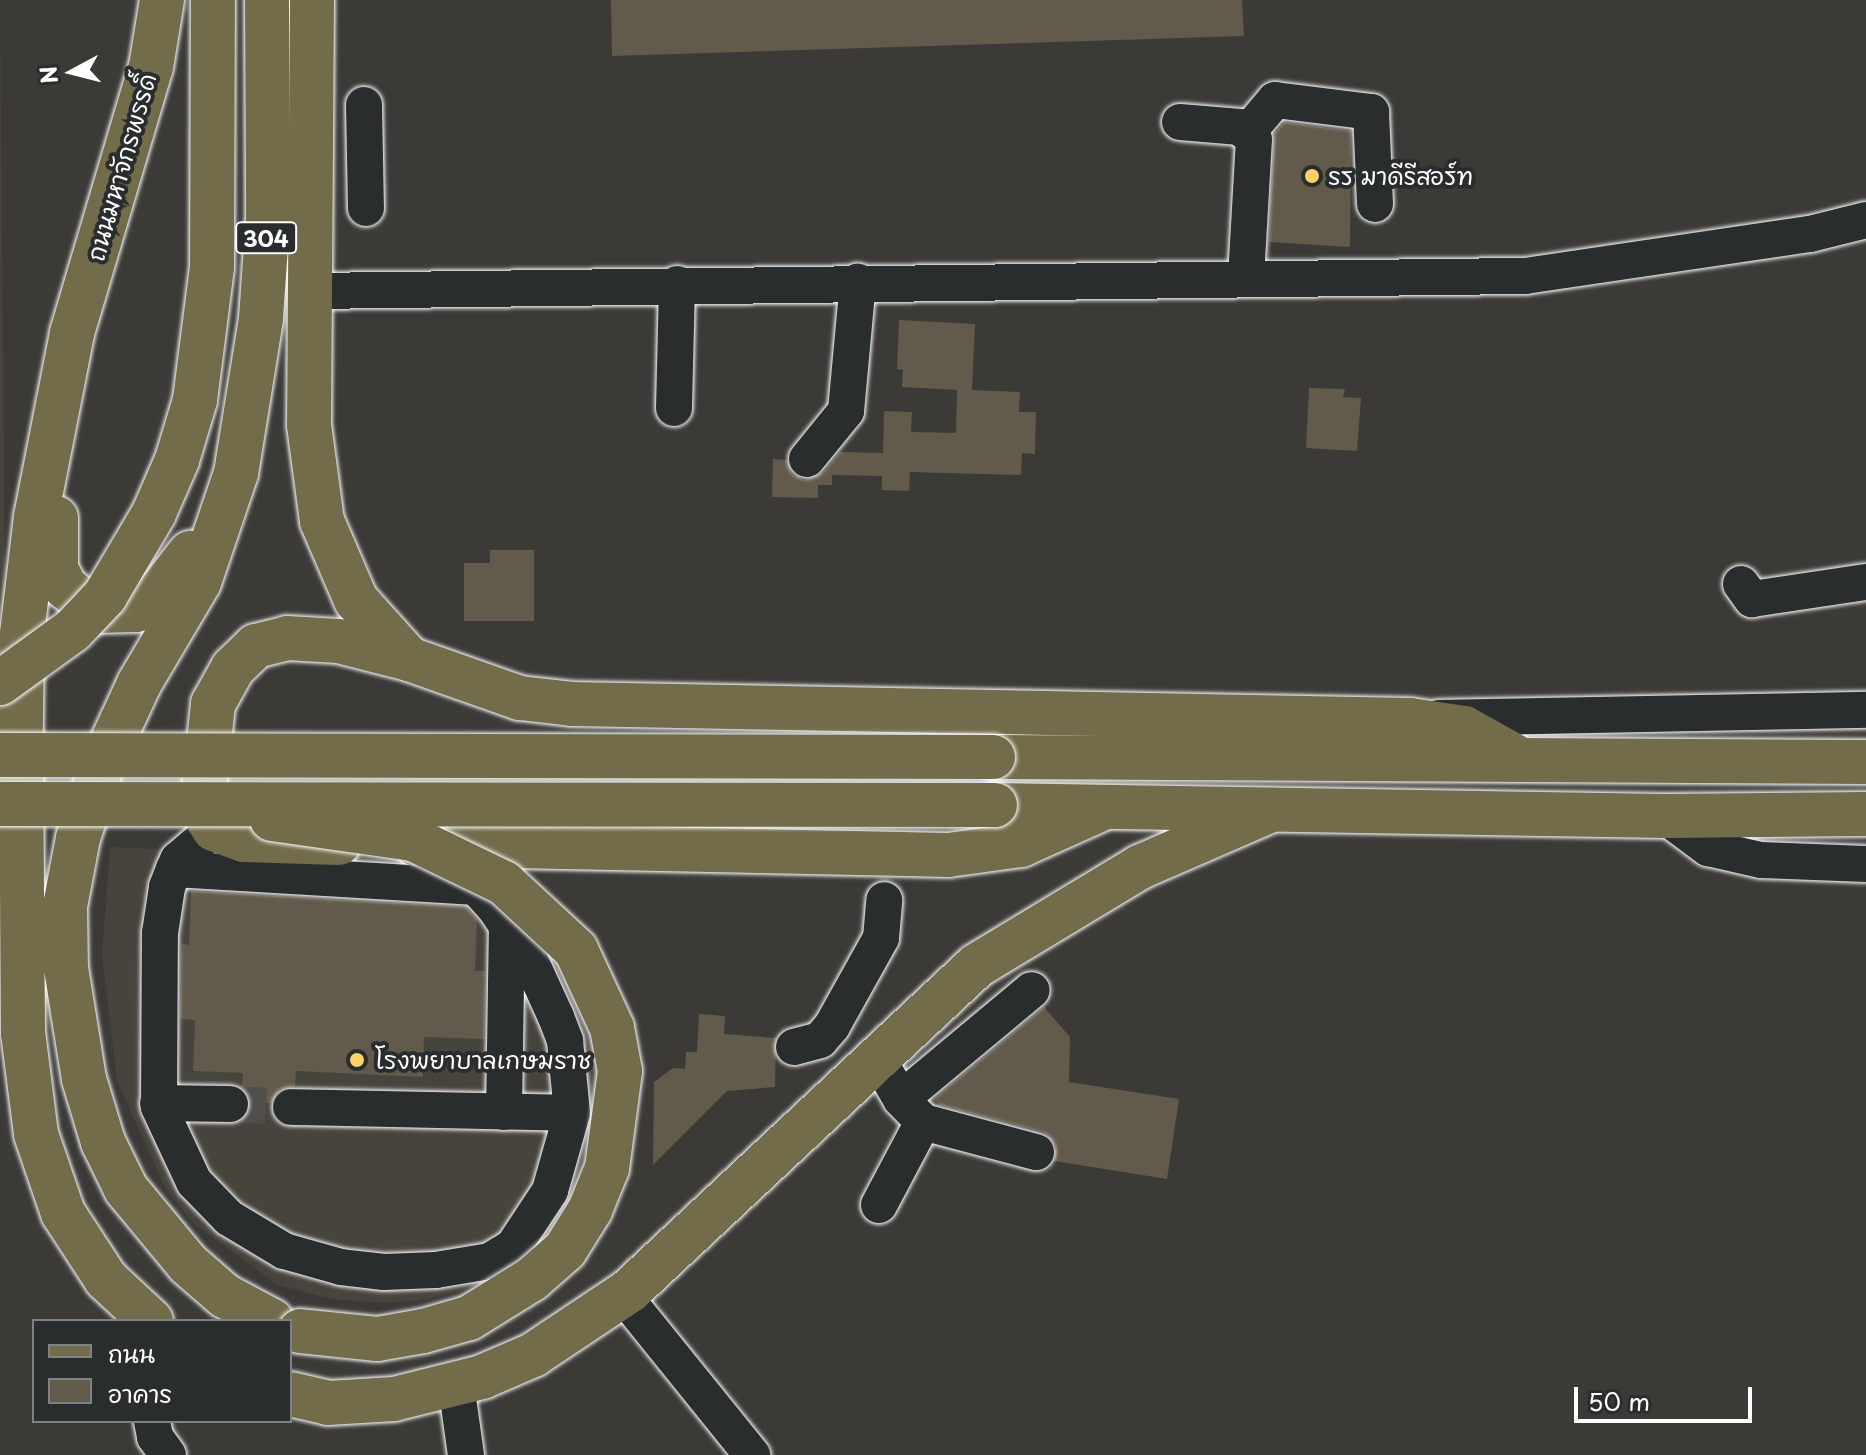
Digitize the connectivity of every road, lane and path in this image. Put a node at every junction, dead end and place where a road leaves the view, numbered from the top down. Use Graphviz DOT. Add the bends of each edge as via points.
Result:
graph roads {
  1 [pos="162,0"];
  2 [pos="213,0"];
  3 [pos="267,0"];
  4 [pos="312,0"];
  5 [pos="1180,122"];
  6 [pos="1248,132"];
  7 [pos="312,136"];
  8 [pos="1375,204"];
  9 [pos="366,208"];
  10 [pos="1866,220"];
  11 [pos="1246,277"];
  12 [pos="858,282"];
  13 [pos="677,284"];
  14 [pos="310,291"];
  15 [pos="72,333"];
  16 [pos="674,408"];
  17 [pos="807,459"];
  18 [pos="236,473"];
  19 [pos="1866,582"];
  20 [pos="1741,584"];
  21 [pos="409,659"];
  22 [pos="0,683"];
  23 [pos="1866,710"];
  24 [pos="1410,720"];
  25 [pos="0,755"];
  26 [pos="1520,759"];
  27 [pos="1866,762"];
  28 [pos="0,804"];
  29 [pos="171,806"];
  30 [pos="1101,809"];
  31 [pos="1271,810"];
  32 [pos="1866,814"];
  33 [pos="1665,816"];
  34 [pos="214,829"];
  35 [pos="1866,864"];
  36 [pos="174,869"];
  37 [pos="887,879"];
  38 [pos="507,926"];
  39 [pos="1032,990"];
  40 [pos="794,1047"];
  41 [pos="876,1056"];
  42 [pos="158,1103"];
  43 [pos="230,1104"];
  44 [pos="291,1107"];
  45 [pos="912,1111"];
  46 [pos="504,1112"];
  47 [pos="572,1113"];
  48 [pos="1036,1152"];
  49 [pos="879,1205"];
  50 [pos="623,1295"];
  51 [pos="149,1319"];
  52 [pos="272,1319"];
  53 [pos="292,1328"];
  54 [pos="456,1384"];
  55 [pos="292,1394"];
  56 [pos="129,1423"];
  57 [pos="152,1423"];
  58 [pos="133,1455"];
  59 [pos="168,1455"];
  60 [pos="466,1455"];
  61 [pos="752,1455"];
  1 -- 15 [label="main road, ถนนมหาจักรพรรดิ์" via="151,67"];
  2 -- 22 [label="main road, bridge" via="212,268 204,349 181,445 154,513 105,596 73,630"];
  3 -- 18 [label="main road, 304" via="268,218 262,305"];
  4 -- 7 [label="main road"];
  5 -- 6 [label="street"];
  6 -- 8 [label="street" via="1275,100 1371,112"];
  6 -- 11 [label="street" via="1255,148"];
  7 -- 9 [label="street" via="364,121"];
  7 -- 14 [label="main road"];
  10 -- 11 [label="street" via="1810,234 1525,276"];
  11 -- 12 [label="street"];
  12 -- 13 [label="street"];
  12 -- 17 [label="street" via="846,411"];
  13 -- 14 [label="street"];
  13 -- 16 [label="street"];
  14 -- 21 [label="main road" via="309,425 322,521 356,600"];
  15 -- 18 [label="main road" via="53,549 56,569 79,601 116,613 153,600 177,576"];
  15 -- 51 [label="main road" via="36,517 22,634 23,1033 36,1134 63,1213 106,1279"];
  18 -- 52 [label="main road" via="199,582 139,684 103,762 78,838 65,906 66,968 84,1079 103,1142 126,1189 188,1264 225,1296"];
  19 -- 20 [label="street" via="1752,599"];
  21 -- 24 [label="main road" via="520,698 572,704"];
  21 -- 34 [label="main road" via="313,638 256,646 233,668 213,704 203,798"];
  23 -- 24 [label="street"];
  24 -- 26 [label="main road" via="1464,728"];
  25 -- 26 [label="main road, bridge"];
  26 -- 27 [label="main road"];
  28 -- 29 [label="main road, bridge"];
  29 -- 30 [label="main road, bridge"];
  29 -- 53 [label="main road, bridge" via="413,839 463,859 544,914 576,950 612,1028 620,1071 614,1137 590,1210 565,1250 499,1303 469,1318 377,1339"];
  30 -- 31 [label="main road"];
  30 -- 37 [label="main road" via="1021,845 948,855"];
  31 -- 33 [label="main road"];
  31 -- 41 [label="main road" via="1140,867 1060,912 976,966"];
  32 -- 33 [label="main road"];
  33 -- 35 [label="street" via="1708,848 1761,860"];
  34 -- 36 [label="street"];
  34 -- 37 [label="main road" via="269,842"];
  36 -- 38 [label="street" via="476,887"];
  36 -- 42 [label="street" via="160,933"];
  37 -- 40 [label="street" via="881,938 832,1026 820,1040"];
  38 -- 46 [label="street"];
  38 -- 47 [label="street" via="543,984 565,1041"];
  39 -- 45 [label="street"];
  41 -- 45 [label="street"];
  41 -- 50 [label="main road"];
  42 -- 43 [label="street"];
  42 -- 47 [label="street" via="194,1182 229,1218 284,1251 384,1272 490,1261 513,1247 550,1191"];
  44 -- 46 [label="street"];
  45 -- 48 [label="street"];
  45 -- 49 [label="street"];
  46 -- 47 [label="street"];
  50 -- 54 [label="main road" via="533,1355"];
  50 -- 61 [label="street"];
  54 -- 55 [label="main road" via="394,1399 328,1403"];
  54 -- 60 [label="street"];
  56 -- 58 [label="street"];
  57 -- 59 [label="street"];
}
